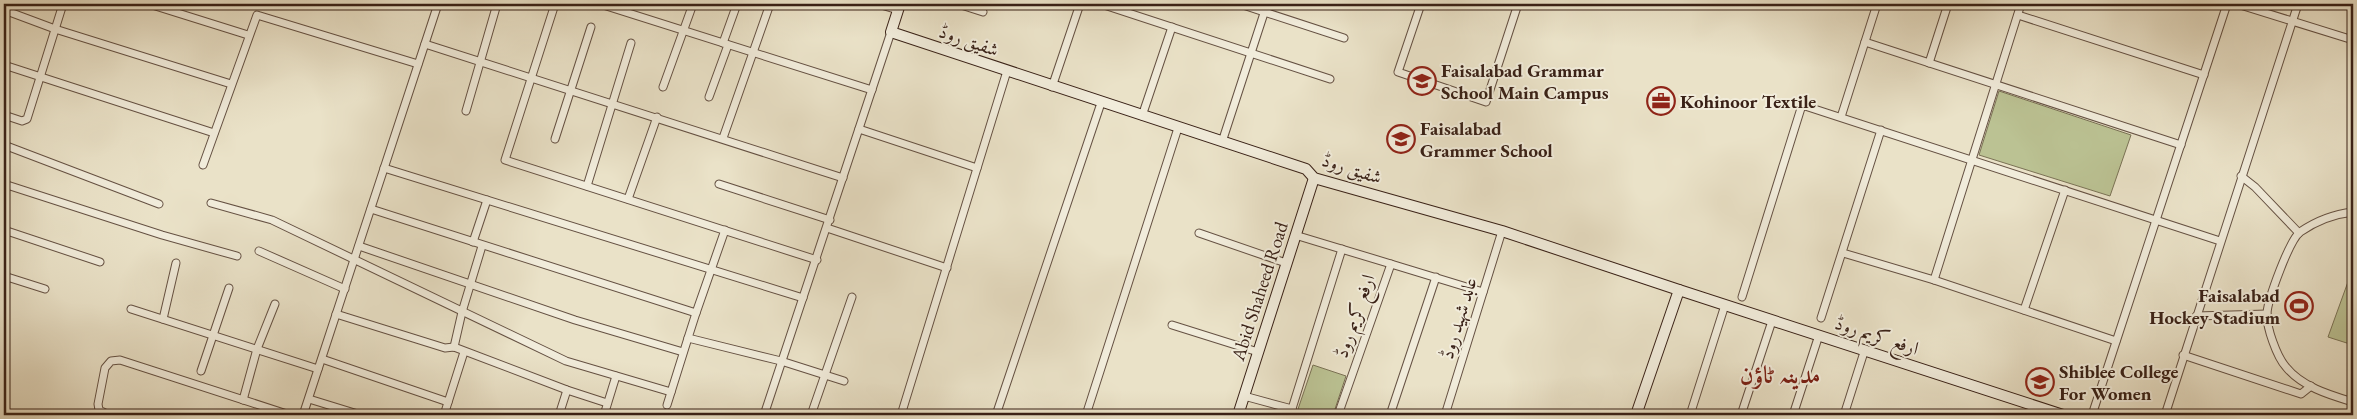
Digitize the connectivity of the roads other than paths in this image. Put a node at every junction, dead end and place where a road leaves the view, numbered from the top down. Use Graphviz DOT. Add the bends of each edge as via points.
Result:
graph roads {
  1 [pos="63,4"];
  2 [pos="149,4"];
  3 [pos="438,4"];
  4 [pos="497,4"];
  5 [pos="555,4"];
  6 [pos="600,4"];
  7 [pos="693,4"];
  8 [pos="737,4"];
  9 [pos="770,4"];
  10 [pos="878,4"];
  11 [pos="958,4"];
  12 [pos="1080,4"];
  13 [pos="1101,4"];
  14 [pos="1240,4"];
  15 [pos="1267,4"];
  16 [pos="1421,4"];
  17 [pos="1518,4"];
  18 [pos="1877,4"];
  19 [pos="1948,4"];
  20 [pos="2021,4"];
  21 [pos="2227,4"];
  22 [pos="2237,4"];
  23 [pos="2298,4"];
  24 [pos="899,7"];
  25 [pos="4,10"];
  26 [pos="982,12"];
  27 [pos="1264,12"];
  28 [pos="2018,15"];
  29 [pos="2292,21"];
  30 [pos="591,27"];
  31 [pos="1172,27"];
  32 [pos="55,29"];
  33 [pos="684,30"];
  34 [pos="890,32"];
  35 [pos="248,35"];
  36 [pos="1344,38"];
  37 [pos="2353,40"];
  38 [pos="1866,42"];
  39 [pos="631,43"];
  40 [pos="425,44"];
  41 [pos="726,44"];
  42 [pos="753,52"];
  43 [pos="1251,53"];
  44 [pos="480,61"];
  45 [pos="1929,63"];
  46 [pos="418,64"];
  47 [pos="4,65"];
  48 [pos="1007,71"];
  49 [pos="2204,75"];
  50 [pos="40,78"];
  51 [pos="531,78"];
  52 [pos="1330,79"];
  53 [pos="231,84"];
  54 [pos="1995,85"];
  55 [pos="663,87"];
  56 [pos="1052,87"];
  57 [pos="571,90"];
  58 [pos="872,90"];
  59 [pos="709,96"];
  60 [pos="1101,102"];
  61 [pos="612,103"];
  62 [pos="466,111"];
  63 [pos="4,115"];
  64 [pos="1142,116"];
  65 [pos="657,117"];
  66 [pos="1841,117"];
  67 [pos="1178,128"];
  68 [pos="859,129"];
  69 [pos="1881,130"];
  70 [pos="214,133"];
  71 [pos="723,138"];
  72 [pos="555,139"];
  73 [pos="1222,142"];
  74 [pos="4,145"];
  75 [pos="2181,145"];
  76 [pos="1971,159"];
  77 [pos="202,166"];
  78 [pos="384,168"];
  79 [pos="977,168"];
  80 [pos="2240,176"];
  81 [pos="843,178"];
  82 [pos="1314,178"];
  83 [pos="4,184"];
  84 [pos="719,184"];
  85 [pos="587,186"];
  86 [pos="2065,190"];
  87 [pos="628,199"];
  88 [pos="487,200"];
  89 [pos="211,203"];
  90 [pos="159,204"];
  91 [pos="371,210"];
  92 [pos="2353,212"];
  93 [pos="2157,220"];
  94 [pos="828,224"];
  95 [pos="4,230"];
  96 [pos="725,230"];
  97 [pos="1502,231"];
  98 [pos="1199,233"];
  99 [pos="2299,233"];
  100 [pos="1295,235"];
  101 [pos="2220,241"];
  102 [pos="473,242"];
  103 [pos="359,246"];
  104 [pos="482,246"];
  105 [pos="1342,249"];
  106 [pos="259,251"];
  107 [pos="1843,253"];
  108 [pos="237,256"];
  109 [pos="355,258"];
  110 [pos="817,260"];
  111 [pos="100,262"];
  112 [pos="176,263"];
  113 [pos="1286,263"];
  114 [pos="1391,264"];
  115 [pos="946,268"];
  116 [pos="711,270"];
  117 [pos="4,276"];
  118 [pos="1436,277"];
  119 [pos="1934,280"];
  120 [pos="470,284"];
  121 [pos="229,288"];
  122 [pos="45,289"];
  123 [pos="345,289"];
  124 [pos="1680,290"];
  125 [pos="1483,292"];
  126 [pos="1742,296"];
  127 [pos="852,297"];
  128 [pos="803,298"];
  129 [pos="275,304"];
  130 [pos="1725,305"];
  131 [pos="131,309"];
  132 [pos="2024,310"];
  133 [pos="462,312"];
  134 [pos="696,313"];
  135 [pos="336,314"];
  136 [pos="2267,314"];
  137 [pos="2196,316"];
  138 [pos="1821,318"];
  139 [pos="163,319"];
  140 [pos="1772,320"];
  141 [pos="1172,324"];
  142 [pos="213,335"];
  143 [pos="1819,335"];
  144 [pos="688,338"];
  145 [pos="2116,341"];
  146 [pos="454,347"];
  147 [pos="257,349"];
  148 [pos="1866,349"];
  149 [pos="464,352"];
  150 [pos="683,352"];
  151 [pos="1258,352"];
  152 [pos="2183,355"];
  153 [pos="322,359"];
  154 [pos="781,361"];
  155 [pos="318,369"];
  156 [pos="201,371"];
  157 [pos="824,374"];
  158 [pos="616,376"];
  159 [pos="844,380"];
  160 [pos="2311,386"];
  161 [pos="567,390"];
  162 [pos="671,392"];
  163 [pos="1244,396"];
  164 [pos="308,399"];
  165 [pos="243,400"];
  166 [pos="448,402"];
  167 [pos="2353,402"];
  168 [pos="607,404"];
  169 [pos="667,405"];
  170 [pos="1291,412"];
  171 [pos="109,415"];
  172 [pos="290,415"];
  173 [pos="303,415"];
  174 [pos="361,415"];
  175 [pos="444,415"];
  176 [pos="559,415"];
  177 [pos="604,415"];
  178 [pos="764,415"];
  179 [pos="811,415"];
  180 [pos="901,415"];
  181 [pos="996,415"];
  182 [pos="1086,415"];
  183 [pos="1238,415"];
  184 [pos="1338,415"];
  185 [pos="1390,415"];
  186 [pos="1445,415"];
  187 [pos="1636,415"];
  188 [pos="1690,415"];
  189 [pos="1741,415"];
  190 [pos="1793,415"];
  191 [pos="1844,415"];
  192 [pos="2063,415"];
  193 [pos="2092,415"];
  194 [pos="2165,415"];
  1 -- 32 [label="street"];
  2 -- 35 [label="street"];
  3 -- 40 [label="street"];
  4 -- 44 [label="street"];
  5 -- 51 [label="street"];
  6 -- 33 [label="street"];
  7 -- 33 [label="street"];
  8 -- 41 [label="street"];
  9 -- 42 [label="street"];
  10 -- 24 [label="street"];
  11 -- 26 [label="street"];
  12 -- 56 [label="street"];
  13 -- 31 [label="street"];
  14 -- 27 [label="street"];
  15 -- 27 [label="street"];
  16 -- 17 [label="street" via="1398,72 1486,102"];
  18 -- 38 [label="street"];
  19 -- 45 [label="street"];
  20 -- 28 [label="street"];
  21 -- 49 [label="street"];
  22 -- 29 [label="street"];
  23 -- 29 [label="street"];
  24 -- 34 [label="street"];
  25 -- 32 [label="street"];
  27 -- 36 [label="street"];
  27 -- 43 [label="street"];
  28 -- 49 [label="street"];
  28 -- 54 [label="street"];
  29 -- 37 [label="street"];
  29 -- 80 [label="street"];
  30 -- 57 [label="street"];
  31 -- 43 [label="street"];
  31 -- 64 [label="street"];
  32 -- 50 [label="street"];
  32 -- 53 [label="street"];
  33 -- 41 [label="street"];
  33 -- 55 [label="street"];
  34 -- 48 [label="street, شفیق روڈ"];
  34 -- 58 [label="street"];
  35 -- 46 [label="street" via="257,15"];
  35 -- 53 [label="street"];
  38 -- 45 [label="street"];
  38 -- 66 [label="street"];
  39 -- 61 [label="street"];
  40 -- 44 [label="street"];
  40 -- 46 [label="street"];
  41 -- 42 [label="street"];
  41 -- 59 [label="street"];
  42 -- 58 [label="street"];
  42 -- 71 [label="street"];
  43 -- 52 [label="street"];
  43 -- 73 [label="street"];
  44 -- 51 [label="street"];
  44 -- 62 [label="street"];
  45 -- 54 [label="street"];
  46 -- 78 [label="street"];
  47 -- 50 [label="street"];
  48 -- 56 [label="street, شفیق روڈ"];
  48 -- 79 [label="street"];
  49 -- 75 [label="street"];
  50 -- 63 [label="street" via="27,118 22,121"];
  50 -- 70 [label="street"];
  51 -- 57 [label="street"];
  51 -- 85 [label="street" via="505,160"];
  53 -- 70 [label="street"];
  54 -- 75 [label="street"];
  54 -- 76 [label="street"];
  56 -- 60 [label="street, شفیق روڈ"];
  57 -- 61 [label="street"];
  57 -- 72 [label="street"];
  58 -- 68 [label="street"];
  60 -- 64 [label="street, شفیق روڈ"];
  60 -- 181 [label="street"];
  61 -- 65 [label="street"];
  61 -- 85 [label="street"];
  64 -- 67 [label="street, شفیق روڈ"];
  65 -- 71 [label="street"];
  65 -- 87 [label="street"];
  66 -- 69 [label="street"];
  66 -- 126 [label="street" via="1802,105"];
  67 -- 73 [label="street, شفیق روڈ"];
  67 -- 182 [label="street"];
  68 -- 79 [label="street"];
  68 -- 81 [label="street"];
  69 -- 76 [label="street"];
  69 -- 107 [label="street"];
  70 -- 77 [label="street"];
  71 -- 81 [label="street"];
  73 -- 82 [label="street, شفیق روڈ" via="1306,169"];
  74 -- 90 [label="street"];
  75 -- 93 [label="street"];
  76 -- 86 [label="street"];
  76 -- 119 [label="street"];
  78 -- 88 [label="street"];
  78 -- 91 [label="street"];
  79 -- 115 [label="street"];
  80 -- 99 [label="street" via="2256,187"];
  80 -- 101 [label="street"];
  81 -- 94 [label="street"];
  82 -- 97 [label="street, شفیق روڈ"];
  82 -- 100 [label="street, Abid Shaheed Road"];
  83 -- 108 [label="street"];
  84 -- 94 [label="street"];
  85 -- 87 [label="street"];
  86 -- 93 [label="street"];
  86 -- 132 [label="street"];
  87 -- 96 [label="street"];
  88 -- 102 [label="street"];
  88 -- 116 [label="street"];
  89 -- 109 [label="street" via="272,220"];
  91 -- 102 [label="street"];
  91 -- 103 [label="street"];
  92 -- 99 [label="street" via="2334,214"];
  93 -- 101 [label="street"];
  93 -- 145 [label="street"];
  94 -- 110 [label="street"];
  94 -- 115 [label="street"];
  95 -- 111 [label="street"];
  96 -- 110 [label="street"];
  96 -- 116 [label="street"];
  97 -- 124 [label="street, شفیق روڈ"];
  97 -- 125 [label="street, عابد شہید روڈ"];
  98 -- 113 [label="street"];
  99 -- 136 [label="street" via="2284,260"];
  100 -- 105 [label="street"];
  100 -- 113 [label="street, Abid Shaheed Road"];
  101 -- 137 [label="street"];
  102 -- 104 [label="street"];
  103 -- 109 [label="street"];
  103 -- 120 [label="street"];
  104 -- 120 [label="street"];
  104 -- 134 [label="street"];
  105 -- 114 [label="street"];
  105 -- 170 [label="street"];
  106 -- 123 [label="street"];
  107 -- 119 [label="street"];
  107 -- 138 [label="street"];
  109 -- 123 [label="street"];
  109 -- 133 [label="street"];
  110 -- 128 [label="street"];
  112 -- 139 [label="street"];
  113 -- 151 [label="street, Abid Shaheed Road"];
  114 -- 118 [label="street, ارفع کریم روڈ"];
  114 -- 184 [label="street, ارفع کریم روڈ"];
  115 -- 180 [label="street"];
  116 -- 128 [label="street"];
  116 -- 134 [label="street"];
  117 -- 122 [label="street"];
  118 -- 125 [label="street, ارفع کریم روڈ"];
  118 -- 185 [label="street"];
  119 -- 132 [label="street"];
  120 -- 133 [label="street"];
  120 -- 150 [label="street"];
  121 -- 142 [label="street"];
  123 -- 135 [label="street"];
  124 -- 130 [label="street, ارفع کریم روڈ"];
  124 -- 187 [label="street"];
  125 -- 186 [label="street, عابد شہید روڈ"];
  127 -- 157 [label="street"];
  128 -- 154 [label="street"];
  129 -- 147 [label="street"];
  130 -- 140 [label="street, ارفع کریم روڈ"];
  130 -- 188 [label="street"];
  131 -- 139 [label="street"];
  132 -- 145 [label="street"];
  133 -- 146 [label="street"];
  133 -- 158 [label="street" via="566,361"];
  134 -- 144 [label="street"];
  135 -- 146 [label="street" via="445,348"];
  135 -- 153 [label="street"];
  136 -- 137 [label="street"];
  136 -- 160 [label="street" via="2273,342 2286,368"];
  137 -- 152 [label="street"];
  139 -- 142 [label="street"];
  140 -- 143 [label="street, ارفع کریم روڈ"];
  140 -- 189 [label="street"];
  141 -- 151 [label="street"];
  142 -- 147 [label="street"];
  142 -- 156 [label="street"];
  143 -- 148 [label="street, ارفع کریم روڈ"];
  143 -- 190 [label="street"];
  144 -- 150 [label="street"];
  144 -- 154 [label="street"];
  145 -- 193 [label="street"];
  146 -- 149 [label="street"];
  147 -- 155 [label="street"];
  147 -- 165 [label="street"];
  148 -- 191 [label="street"];
  148 -- 192 [label="street, ارفع کریم روڈ"];
  149 -- 161 [label="street"];
  149 -- 166 [label="street"];
  150 -- 162 [label="street"];
  151 -- 163 [label="street, Abid Shaheed Road"];
  152 -- 160 [label="street" via="2301,394"];
  152 -- 194 [label="street"];
  153 -- 155 [label="street"];
  153 -- 166 [label="street"];
  154 -- 157 [label="street"];
  154 -- 178 [label="street"];
  155 -- 164 [label="street"];
  157 -- 159 [label="street"];
  157 -- 179 [label="street"];
  158 -- 162 [label="street"];
  158 -- 168 [label="street"];
  160 -- 167 [label="street"];
  161 -- 168 [label="street"];
  161 -- 176 [label="street"];
  162 -- 169 [label="street"];
  163 -- 170 [label="street"];
  163 -- 183 [label="street, Abid Shaheed Road"];
  164 -- 173 [label="street"];
  164 -- 174 [label="street"];
  165 -- 171 [label="street" via="120,360 111,361 106,368 98,404 99,410"];
  165 -- 172 [label="street"];
  166 -- 175 [label="street"];
  168 -- 177 [label="street"];
}
